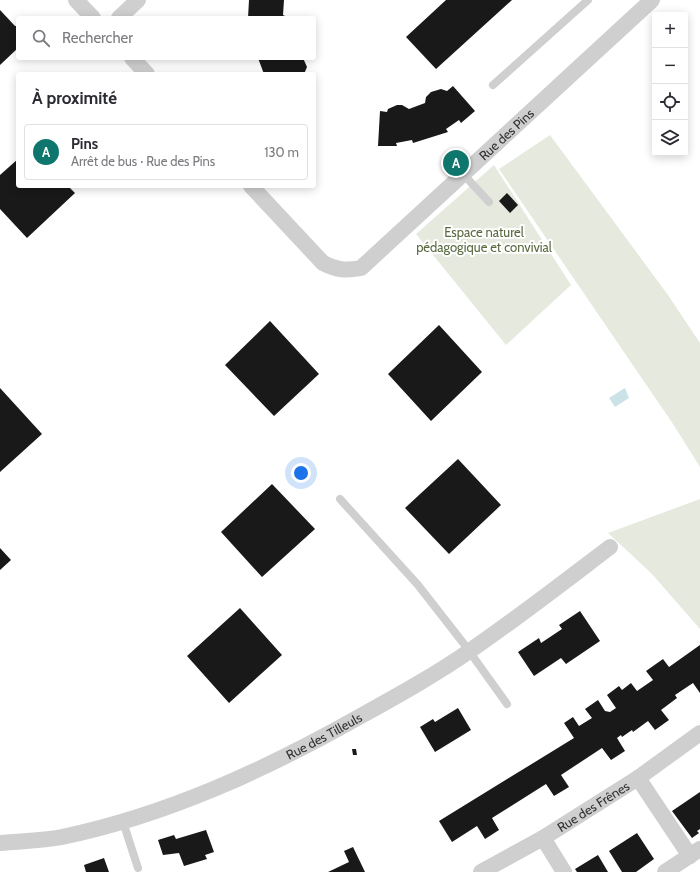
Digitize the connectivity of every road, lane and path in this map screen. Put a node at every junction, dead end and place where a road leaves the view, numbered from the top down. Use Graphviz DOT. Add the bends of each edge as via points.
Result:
graph roads {
  1 [pos="76,0"];
  2 [pos="138,0"];
  3 [pos="588,0"];
  4 [pos="652,0"];
  5 [pos="92,16"];
  6 [pos="121,16"];
  7 [pos="134,60"];
  8 [pos="145,72"];
  9 [pos="493,85"];
  10 [pos="464,175"];
  11 [pos="253,188"];
  12 [pos="489,202"];
  13 [pos="340,499"];
  14 [pos="610,547"];
  15 [pos="470,651"];
  16 [pos="507,704"];
  17 [pos="700,734"];
  18 [pos="638,778"];
  19 [pos="123,822"];
  20 [pos="543,838"];
  21 [pos="0,843"];
  22 [pos="695,852"];
  23 [pos="138,868"];
  24 [pos="481,872"];
  25 [pos="564,872"];
  26 [pos="665,872"];
  1 -- 5 [label="street"];
  2 -- 6 [label="street"];
  3 -- 9 [label="lane"];
  4 -- 10 [label="street, Rue des Pins"];
  7 -- 8 [label="street"];
  10 -- 11 [label="street, Rue des Pins" via="361,268 349,270 336,270 323,263"];
  10 -- 12 [label="lane"];
  13 -- 15 [label="lane" via="418,585"];
  14 -- 15 [label="street, Rue des Tilleuls"];
  15 -- 16 [label="lane"];
  15 -- 19 [label="street, Rue des Tilleuls" via="395,697 269,765 197,796"];
  17 -- 18 [label="street, Rue des Frênes"];
  18 -- 20 [label="street, Rue des Frênes"];
  18 -- 22 [label="street"];
  19 -- 21 [label="street, Rue des Tilleuls" via="60,837"];
  19 -- 23 [label="lane"];
  20 -- 24 [label="street, Rue des Frênes"];
  20 -- 25 [label="street"];
  22 -- 26 [label="street"];
}
